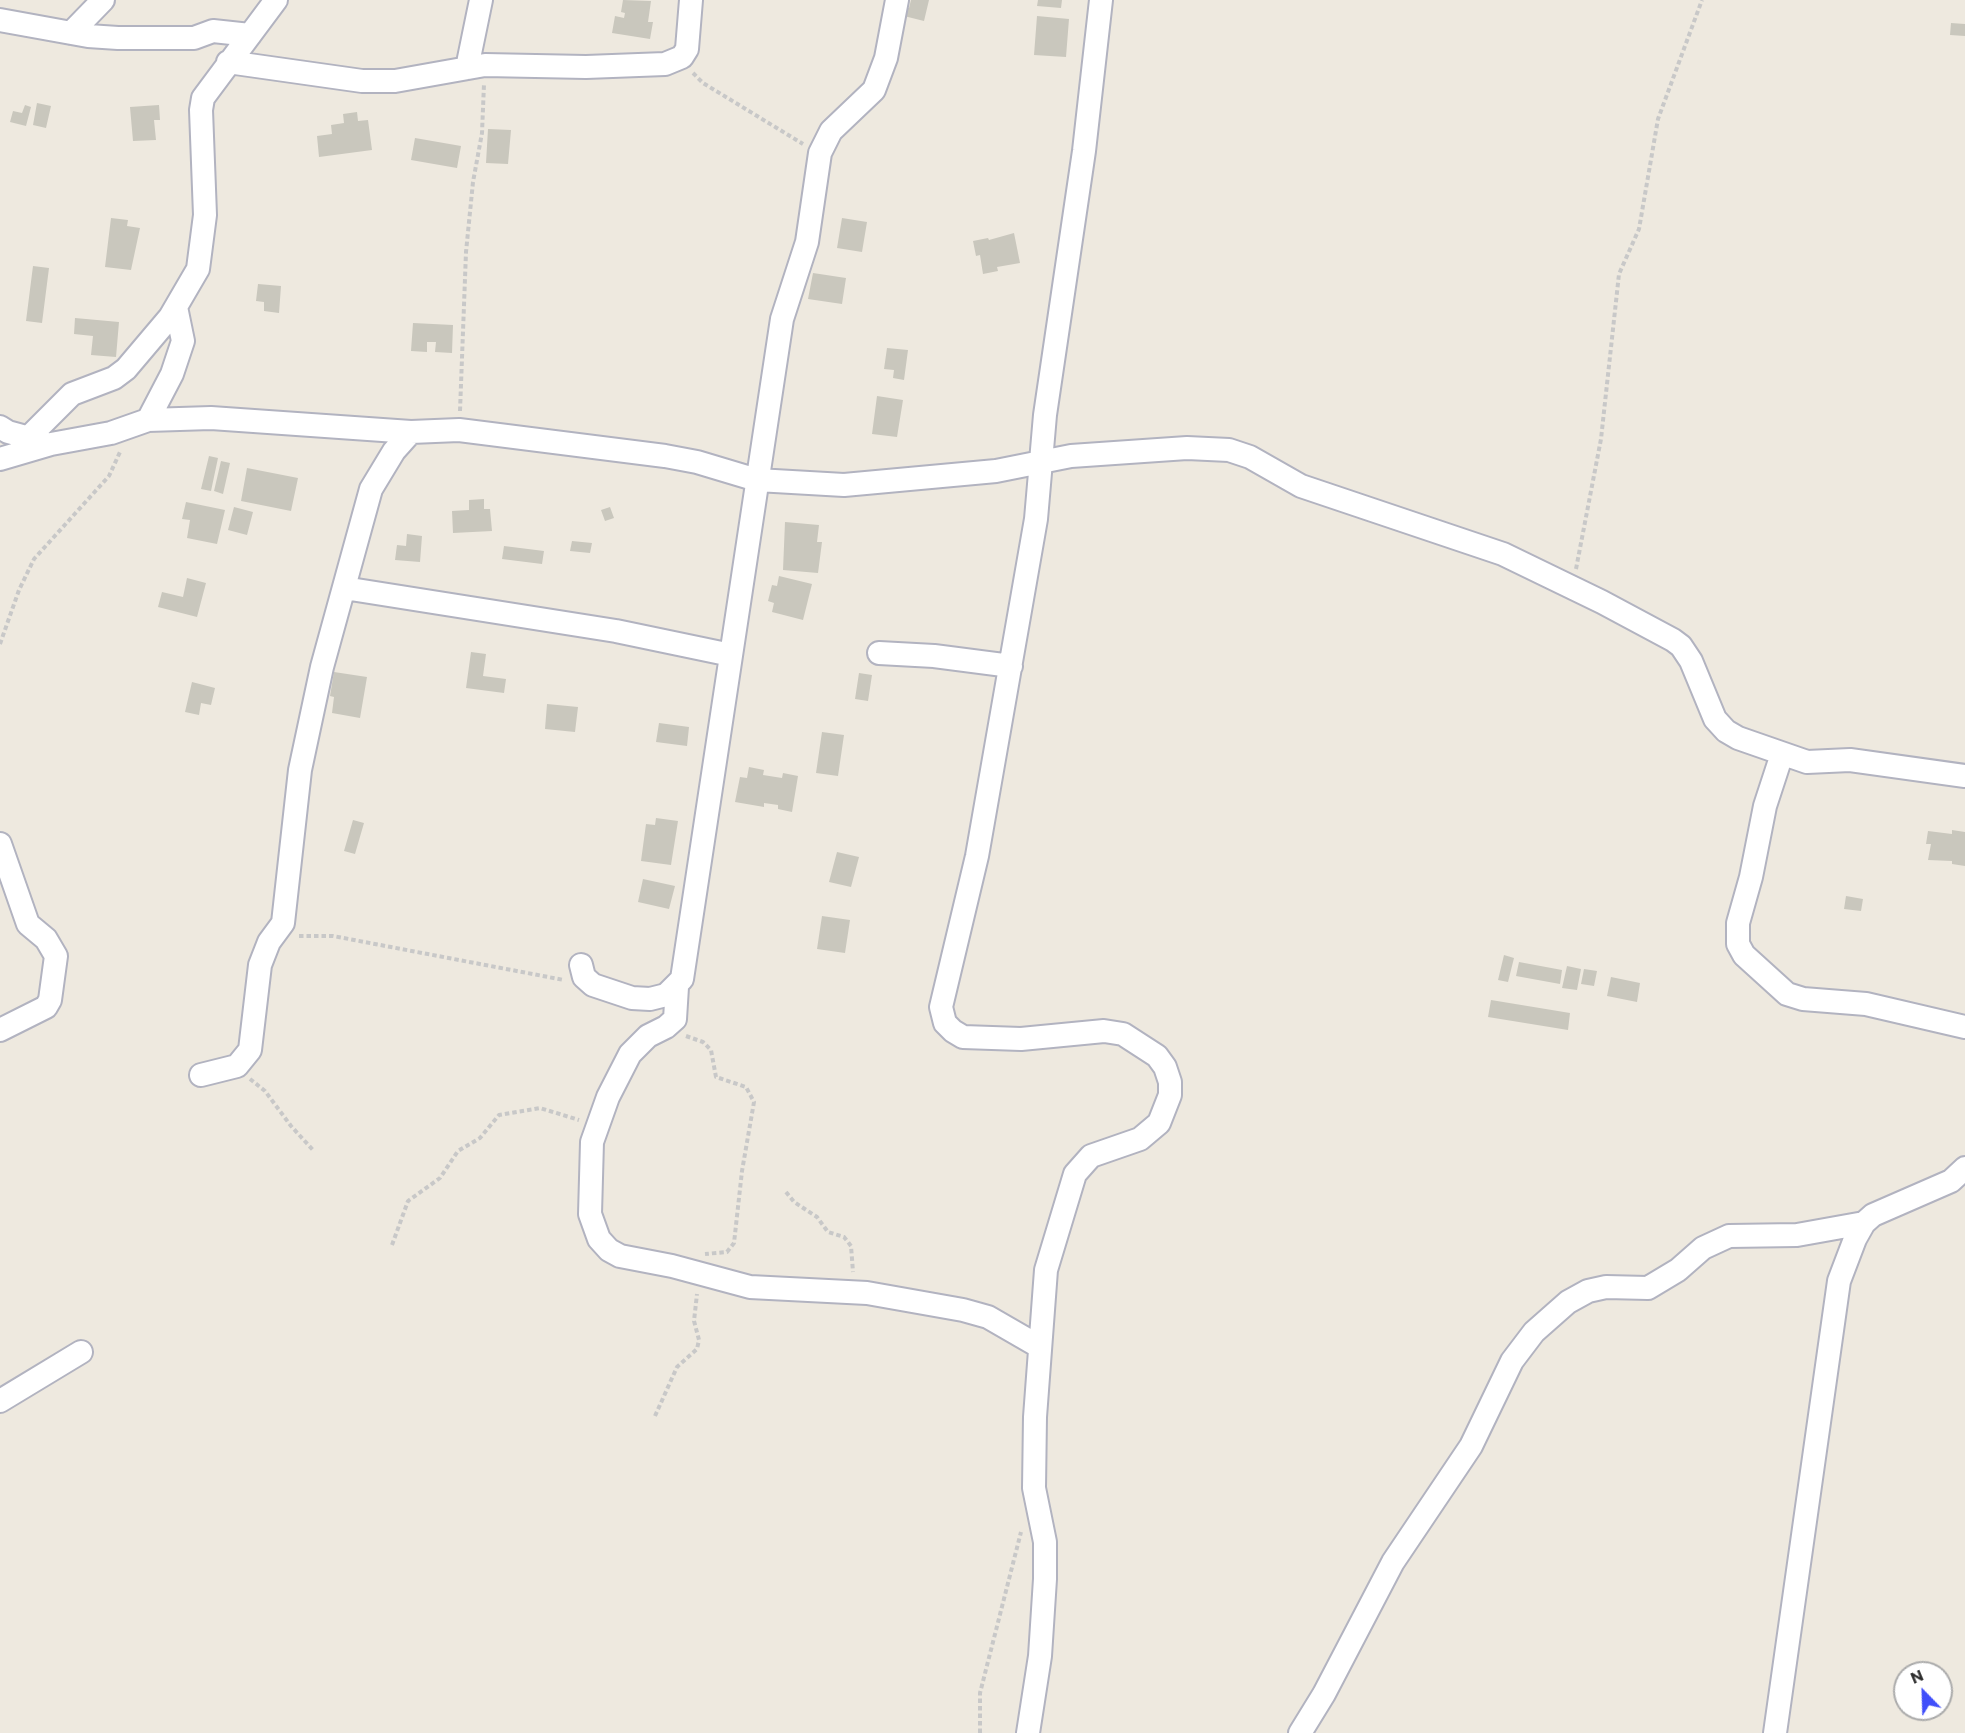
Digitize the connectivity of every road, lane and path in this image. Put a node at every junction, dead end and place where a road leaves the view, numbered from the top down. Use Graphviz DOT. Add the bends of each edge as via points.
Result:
graph roads {
  1 [pos="103,0"];
  2 [pos="276,0"];
  3 [pos="481,0"];
  4 [pos="692,0"];
  5 [pos="897,0"];
  6 [pos="1101,0"];
  7 [pos="1702,0"];
  8 [pos="0,20"];
  9 [pos="71,33"];
  10 [pos="250,34"];
  11 [pos="203,37"];
  12 [pos="684,54"];
  13 [pos="227,64"];
  14 [pos="476,66"];
  15 [pos="820,153"];
  16 [pos="176,307"];
  17 [pos="140,423"];
  18 [pos="0,427"];
  19 [pos="459,430"];
  20 [pos="411,432"];
  21 [pos="28,438"];
  22 [pos="51,444"];
  23 [pos="0,459"];
  24 [pos="1042,460"];
  25 [pos="757,480"];
  26 [pos="1570,587"];
  27 [pos="344,588"];
  28 [pos="0,644"];
  29 [pos="879,653"];
  30 [pos="731,655"];
  31 [pos="1011,666"];
  32 [pos="1782,754"];
  33 [pos="1965,776"];
  34 [pos="0,844"];
  35 [pos="6,874"];
  36 [pos="274,935"];
  37 [pos="581,965"];
  38 [pos="593,985"];
  39 [pos="677,987"];
  40 [pos="672,1023"];
  41 [pos="1965,1027"];
  42 [pos="0,1030"];
  43 [pos="237,1066"];
  44 [pos="201,1075"];
  45 [pos="597,1126"];
  46 [pos="313,1150"];
  47 [pos="1965,1168"];
  48 [pos="786,1192"];
  49 [pos="1864,1223"];
  50 [pos="392,1245"];
  51 [pos="697,1273"];
  52 [pos="867,1293"];
  53 [pos="1041,1347"];
  54 [pos="81,1352"];
  55 [pos="0,1401"];
  56 [pos="655,1416"];
  57 [pos="1024,1521"];
  58 [pos="980,1733"];
  59 [pos="1028,1733"];
  60 [pos="1300,1733"];
  61 [pos="1775,1733"];
  1 -- 9 [label="street"];
  2 -- 10 [label="street"];
  3 -- 14 [label="street"];
  4 -- 12 [label="street"];
  5 -- 15 [label="street" via="886,58 874,90 831,130"];
  6 -- 24 [label="street" via="1084,151 1044,415"];
  7 -- 26 [label="path" via="1658,119 1639,229 1619,274 1601,439 1581,556"];
  8 -- 9 [label="street"];
  9 -- 11 [label="street" via="118,38"];
  10 -- 11 [label="street" via="213,31"];
  10 -- 13 [label="street"];
  11 -- 13 [label="street" via="218,49"];
  12 -- 14 [label="street" via="665,64"];
  12 -- 15 [label="path" via="703,83"];
  13 -- 14 [label="street" via="362,81 395,81"];
  13 -- 16 [label="street" via="203,98 205,215 200,259"];
  14 -- 19 [label="path" via="482,133 466,252"];
  15 -- 25 [label="street" via="807,242 782,319"];
  16 -- 17 [label="street" via="183,341 172,374"];
  16 -- 21 [label="street" via="126,369 114,378 72,394"];
  17 -- 20 [label="street" via="211,418"];
  17 -- 22 [label="street" via="111,433"];
  17 -- 28 [label="path" via="109,476 27,570"];
  18 -- 21 [label="street"];
  19 -- 20 [label="street"];
  19 -- 25 [label="street" via="665,456"];
  20 -- 27 [label="street" via="394,451 371,489"];
  21 -- 22 [label="street"];
  22 -- 23 [label="street"];
  24 -- 25 [label="street" via="996,471 843,485"];
  24 -- 26 [label="street" via="1187,447 1229,450 1250,457 1300,486 1473,543"];
  24 -- 31 [label="street"];
  25 -- 30 [label="street"];
  26 -- 32 [label="street" via="1678,643 1691,661 1709,708 1721,727 1738,738"];
  27 -- 30 [label="street" via="616,631"];
  27 -- 36 [label="street" via="312,709 300,770 283,923"];
  29 -- 31 [label="street"];
  30 -- 39 [label="street" via="685,970"];
  31 -- 53 [label="street" via="977,856 941,1007 945,1023 963,1037 978,1039 1041,1039 1104,1031 1123,1034 1157,1056 1170,1082 1168,1105 1159,1123 1140,1139 1091,1156 1075,1174 1046,1270"];
  32 -- 33 [label="street" via="1807,762 1850,760"];
  32 -- 41 [label="street" via="1765,806 1738,923 1738,944 1744,955 1786,994 1866,1004"];
  34 -- 35 [label="street"];
  35 -- 42 [label="street" via="28,924 51,945 56,956 46,1007"];
  36 -- 38 [label="path" via="333,936"];
  36 -- 43 [label="street" via="264,951 257,978 250,1050"];
  37 -- 38 [label="street" via="584,977"];
  38 -- 39 [label="street" via="650,999"];
  39 -- 40 [label="street" via="677,1010"];
  40 -- 45 [label="street" via="648,1036 630,1054"];
  40 -- 51 [label="path" via="680,1033 706,1044 711,1050 716,1077 746,1087 754,1102 734,1243 726,1252 703,1255 696,1265"];
  43 -- 44 [label="street"];
  43 -- 46 [label="path" via="265,1091"];
  45 -- 50 [label="path" via="540,1108 499,1115 484,1134 458,1150 440,1178 408,1201"];
  45 -- 51 [label="street" via="590,1160 590,1214 599,1239 620,1256"];
  47 -- 49 [label="street" via="1951,1181"];
  48 -- 52 [label="path" via="831,1234 848,1242 854,1277"];
  49 -- 60 [label="street" via="1797,1235 1729,1236 1703,1248 1648,1288 1588,1290 1534,1332 1512,1361 1471,1446 1393,1562"];
  49 -- 61 [label="street" via="1839,1281 1833,1314"];
  51 -- 52 [label="street" via="750,1287"];
  51 -- 56 [label="path" via="697,1349 677,1367"];
  52 -- 53 [label="street" via="988,1317"];
  53 -- 59 [label="street" via="1034,1488 1044,1528 1045,1579 1040,1656"];
  54 -- 55 [label="street"];
  57 -- 58 [label="path" via="980,1693"];
}
